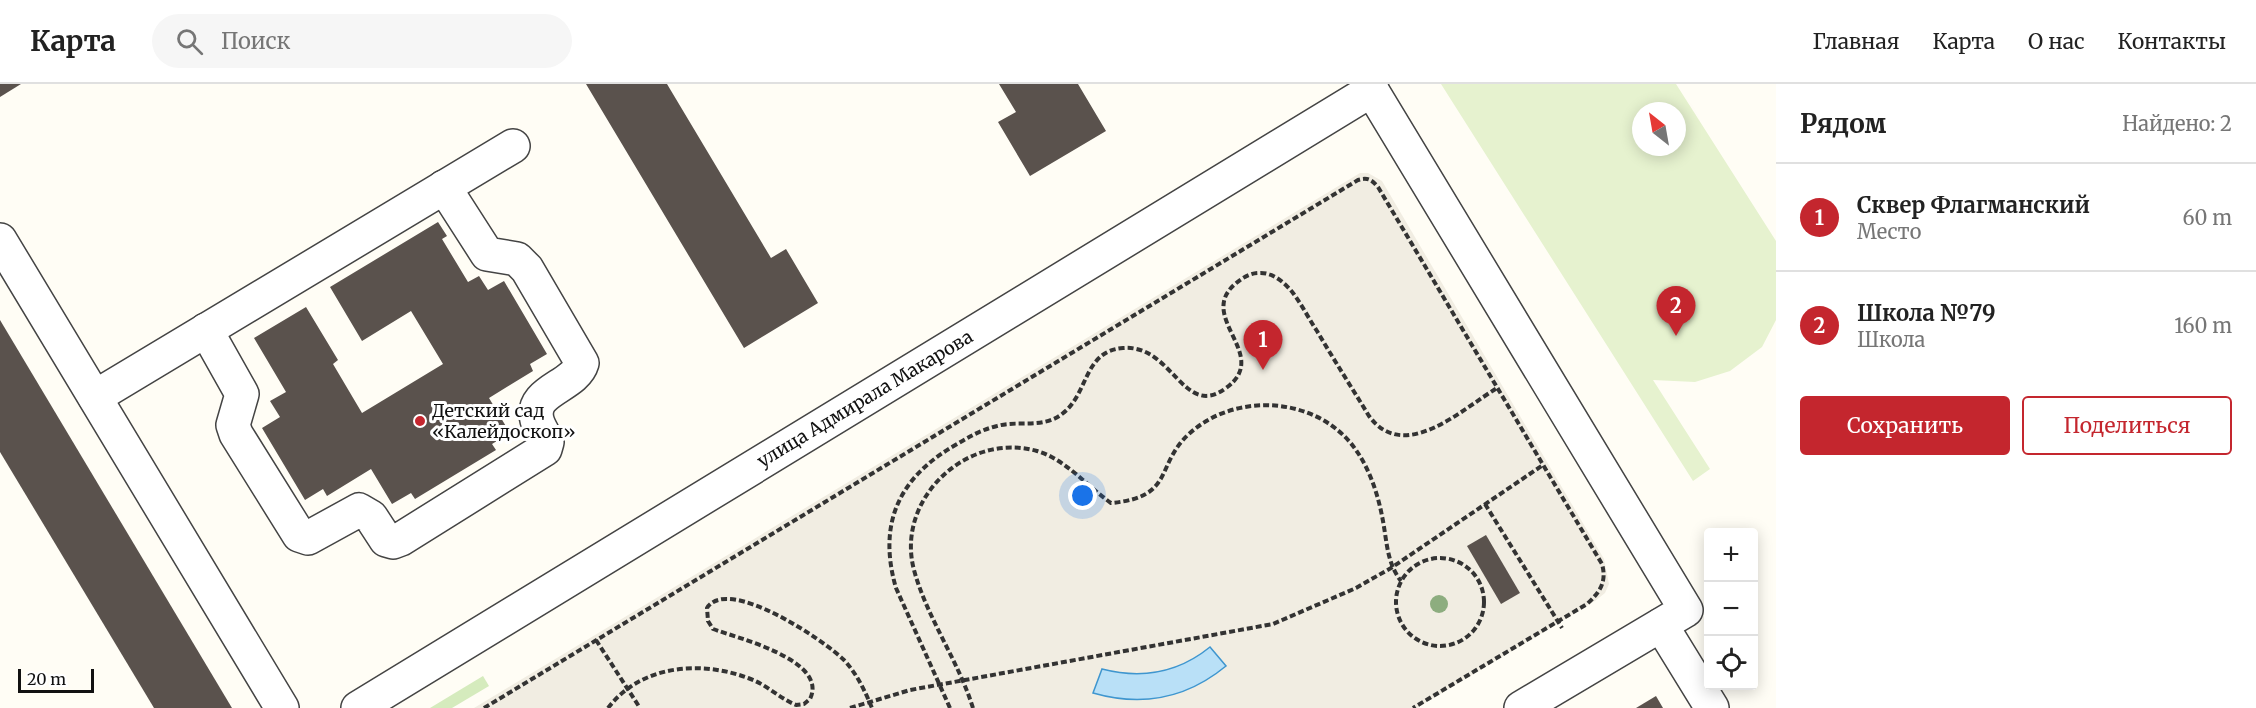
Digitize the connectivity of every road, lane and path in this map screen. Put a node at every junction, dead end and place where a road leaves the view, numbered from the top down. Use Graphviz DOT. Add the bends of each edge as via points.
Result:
graph roads {
  1 [pos="1370,87"];
  2 [pos="513,146"];
  3 [pos="444,187"];
  4 [pos="0,240"];
  5 [pos="206,330"];
  6 [pos="1497,388"];
  7 [pos="95,397"];
  8 [pos="1543,465"];
  9 [pos="1485,504"];
  10 [pos="1391,568"];
  11 [pos="1401,581"];
  12 [pos="1673,617"];
  13 [pos="1558,621"];
  14 [pos="1562,628"];
  15 [pos="596,640"];
  16 [pos="964,681"];
  17 [pos="942,685"];
  18 [pos="627,689"];
  19 [pos="869,701"];
  20 [pos="282,708"];
  21 [pos="358,708"];
  22 [pos="484,708"];
  23 [pos="608,708"];
  24 [pos="640,708"];
  25 [pos="850,708"];
  26 [pos="872,708"];
  27 [pos="950,708"];
  28 [pos="973,708"];
  29 [pos="1413,708"];
  30 [pos="1521,708"];
  31 [pos="1712,708"];
  1 -- 12 [label="street"];
  1 -- 21 [label="street, улица Адмирала Макарова"];
  2 -- 3 [label="street"];
  3 -- 5 [label="street"];
  3 -- 5 [label="street" via="487,254 517,259 527,268 582,363 572,379 548,393 538,405 536,418 548,442 545,449 410,533 393,542 386,540 371,517 359,510 308,538 299,535 236,434 233,425 242,394"];
  4 -- 7 [label="street"];
  5 -- 7 [label="street"];
  6 -- 8 [label="path"];
  6 -- 15 [label="path" via="1378,187 1372,180 1358,180"];
  6 -- 17 [label="path" via="1415,437 1388,434 1369,416 1293,292 1272,275 1247,276 1229,289 1224,302 1226,324 1242,354 1239,373 1225,390 1194,394 1153,355 1138,349 1108,351 1090,365 1081,390 1063,414 1043,423 1000,425 977,431 929,461 911,479 892,519 890,570"];
  7 -- 20 [label="street"];
  8 -- 9 [label="path"];
  8 -- 13 [label="path" via="1605,574 1596,595"];
  9 -- 10 [label="path"];
  9 -- 13 [label="path"];
  10 -- 11 [label="path"];
  10 -- 16 [label="path" via="1356,588 1273,624"];
  10 -- 16 [label="path" via="1382,514 1358,452 1319,417 1291,407 1259,404 1233,408 1208,419 1188,434 1157,487 1131,501 1111,503 1057,459 1036,451 1009,447 984,451 942,474 924,496 914,521 911,545 914,569 924,596"];
  11 -- 11 [label="path" via="1416,565 1437,558 1465,565 1483,588 1485,603 1475,630 1450,646 1421,643 1400,623 1396,595"];
  12 -- 30 [label="street"];
  12 -- 31 [label="street"];
  13 -- 14 [label="path"];
  13 -- 29 [label="path"];
  15 -- 18 [label="path"];
  15 -- 22 [label="path"];
  16 -- 17 [label="path"];
  16 -- 28 [label="path"];
  17 -- 19 [label="path"];
  17 -- 27 [label="path"];
  18 -- 19 [label="path" via="654,674 694,668 748,678 796,705 810,699 813,693 808,675 783,655 712,629 707,608 721,599 776,613 802,627 844,661"];
  18 -- 23 [label="path"];
  18 -- 24 [label="path"];
  19 -- 25 [label="path"];
  19 -- 26 [label="path"];
}
